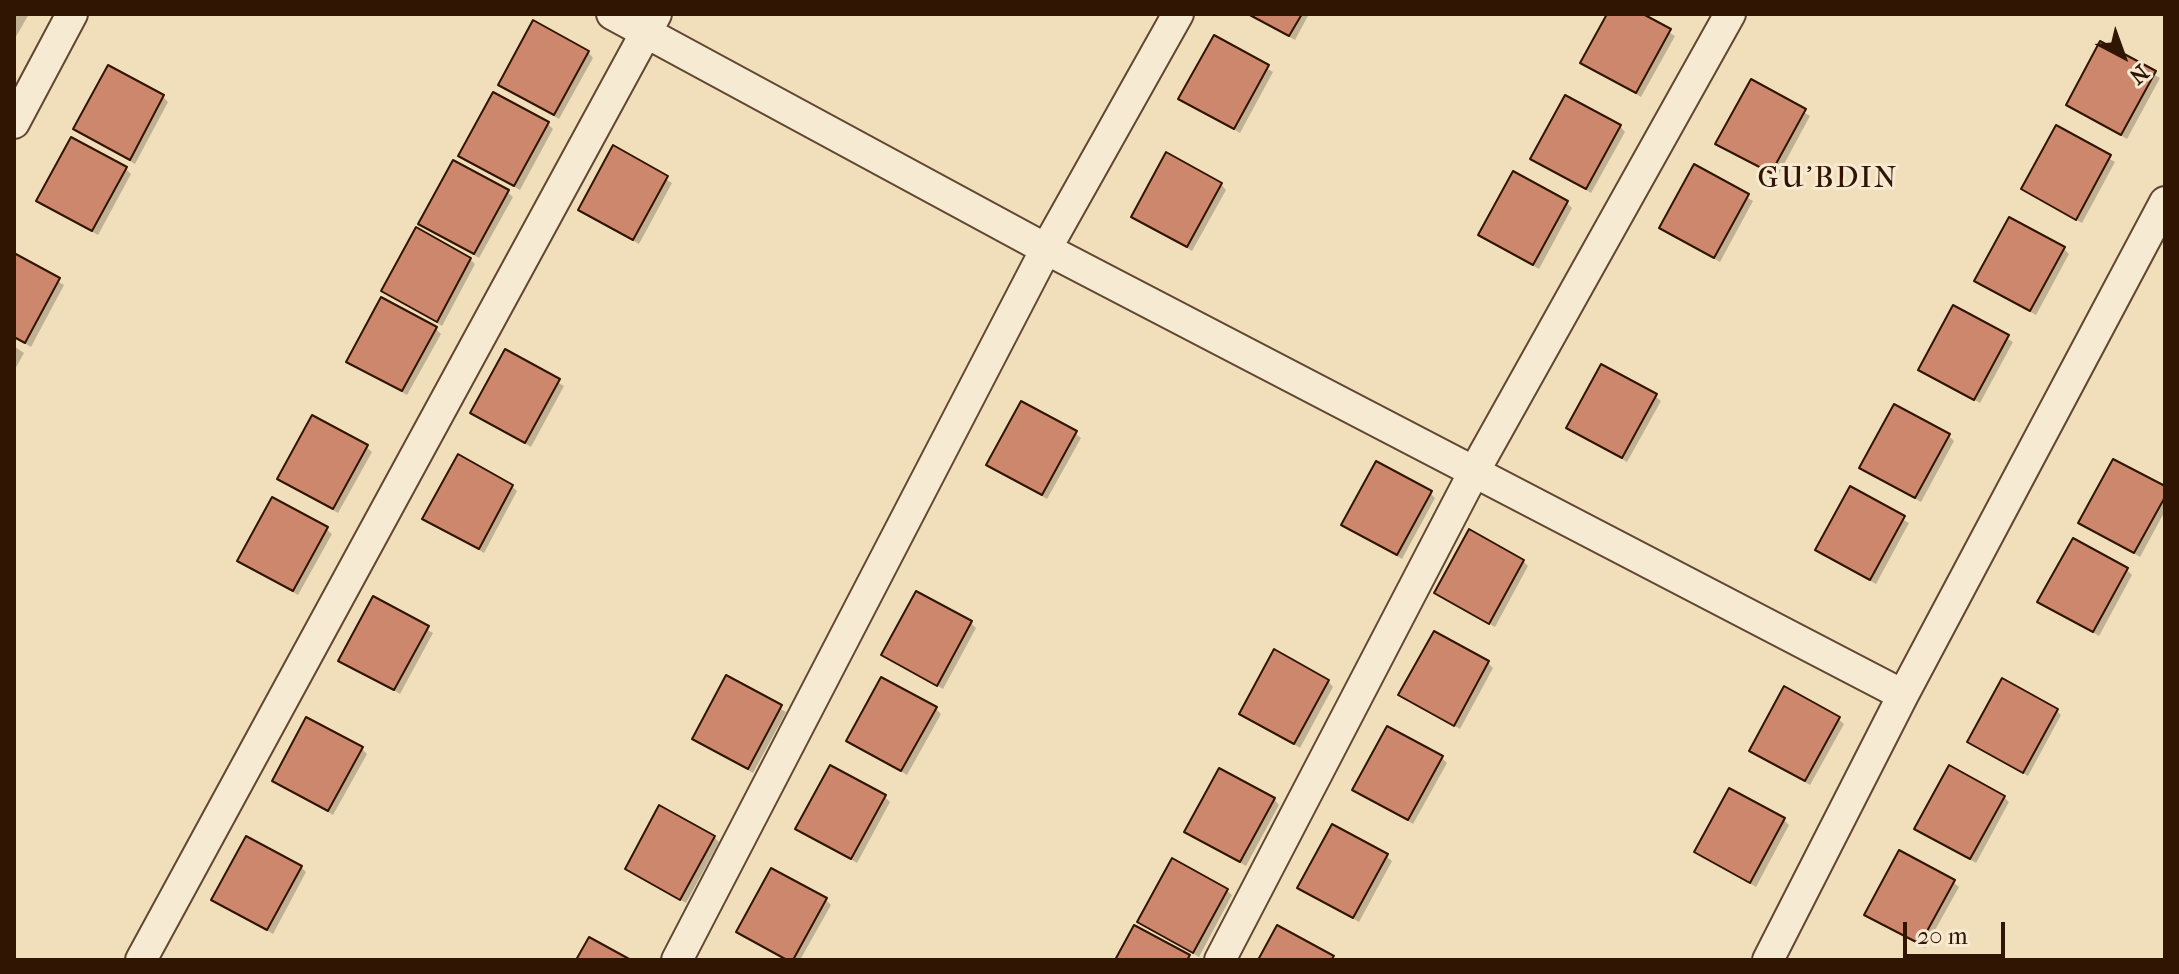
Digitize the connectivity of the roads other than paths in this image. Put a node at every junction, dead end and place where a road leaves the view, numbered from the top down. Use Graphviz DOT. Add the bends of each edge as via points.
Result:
graph roads {
  1 [pos="72,14"];
  2 [pos="612,14"];
  3 [pos="1178,14"];
  4 [pos="1730,14"];
  5 [pos="651,23"];
  6 [pos="14,123"];
  7 [pos="2165,202"];
  8 [pos="1046,249"];
  9 [pos="1475,470"];
  10 [pos="1903,695"];
  11 [pos="141,960"];
  12 [pos="677,960"];
  13 [pos="1220,960"];
  14 [pos="1768,960"];
  1 -- 6 [label="street"];
  2 -- 5 [label="street"];
  3 -- 8 [label="street"];
  4 -- 9 [label="street"];
  5 -- 8 [label="street"];
  5 -- 11 [label="street"];
  7 -- 10 [label="street"];
  8 -- 9 [label="street"];
  8 -- 12 [label="street"];
  9 -- 10 [label="street"];
  9 -- 13 [label="street"];
  10 -- 14 [label="street"];
}
